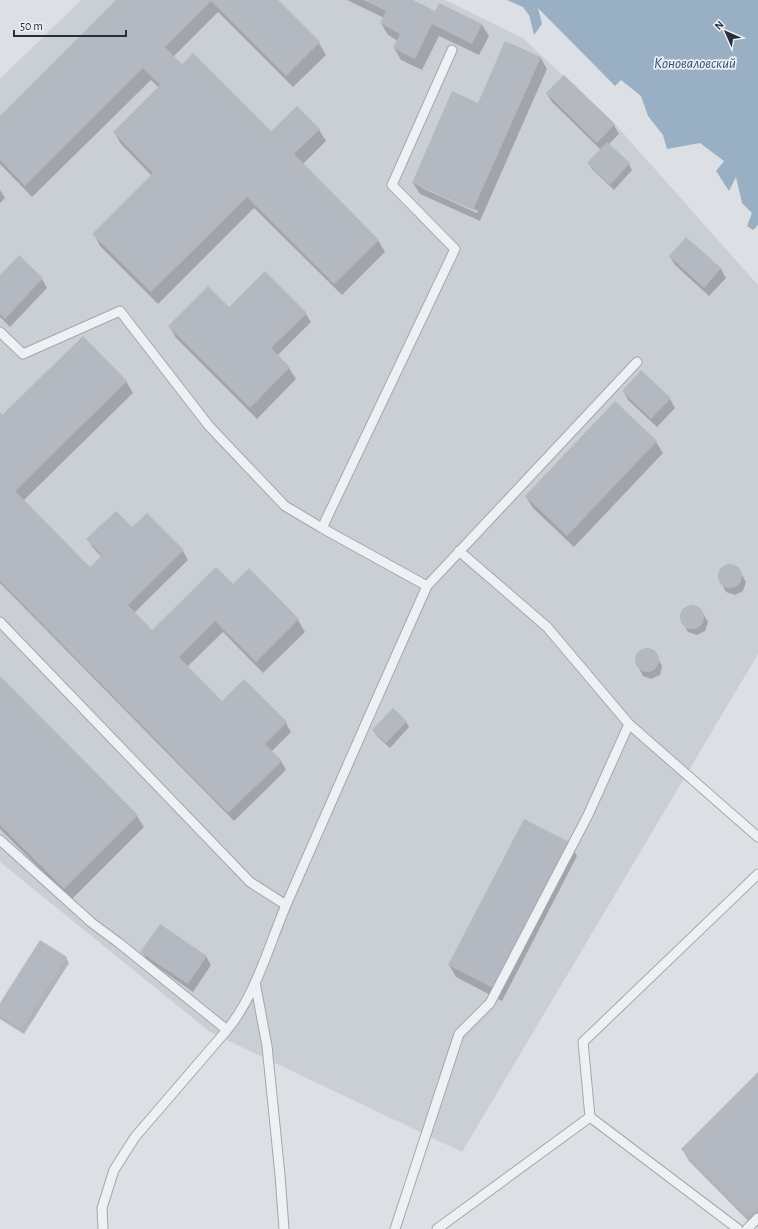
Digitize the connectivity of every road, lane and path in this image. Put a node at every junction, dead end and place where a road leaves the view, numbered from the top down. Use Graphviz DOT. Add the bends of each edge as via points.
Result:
graph roads {
  1 [pos="452,50"];
  2 [pos="0,332"];
  3 [pos="637,362"];
  4 [pos="322,528"];
  5 [pos="459,551"];
  6 [pos="427,586"];
  7 [pos="0,622"];
  8 [pos="629,724"];
  9 [pos="758,838"];
  10 [pos="0,840"];
  11 [pos="758,874"];
  12 [pos="286,905"];
  13 [pos="255,982"];
  14 [pos="227,1030"];
  15 [pos="590,1117"];
  16 [pos="758,1218"];
  17 [pos="103,1229"];
  18 [pos="284,1229"];
  19 [pos="395,1229"];
  20 [pos="437,1229"];
  21 [pos="738,1229"];
  22 [pos="747,1229"];
  1 -- 4 [label="lane" via="392,185 455,249"];
  2 -- 4 [label="lane" via="23,354 120,311 209,426 285,506"];
  3 -- 5 [label="lane"];
  4 -- 6 [label="lane"];
  5 -- 6 [label="lane"];
  5 -- 8 [label="lane" via="547,627"];
  6 -- 12 [label="lane"];
  7 -- 12 [label="lane" via="250,882"];
  8 -- 9 [label="lane"];
  8 -- 19 [label="lane" via="588,815 490,1003 459,1034"];
  10 -- 14 [label="lane" via="92,923"];
  11 -- 15 [label="lane" via="583,1042"];
  12 -- 13 [label="lane"];
  13 -- 14 [label="lane" via="238,1016"];
  13 -- 18 [label="lane" via="267,1046"];
  14 -- 17 [label="lane" via="135,1137 114,1170 102,1208"];
  15 -- 20 [label="lane"];
  15 -- 21 [label="lane"];
  16 -- 22 [label="lane"];
}
